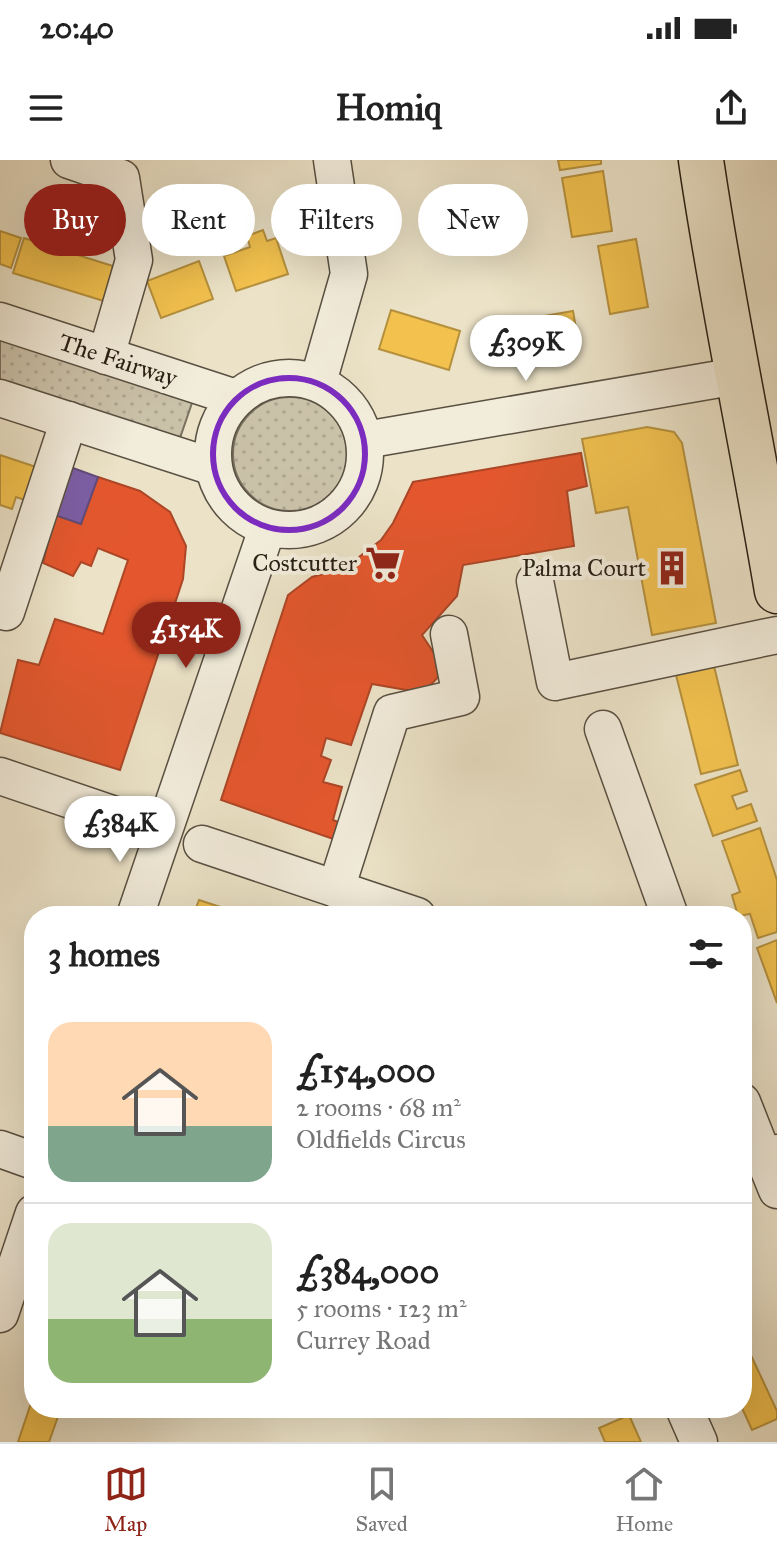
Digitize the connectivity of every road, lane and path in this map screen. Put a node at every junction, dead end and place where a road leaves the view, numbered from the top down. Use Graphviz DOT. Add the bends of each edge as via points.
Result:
graph roads {
  1 [pos="69,160"];
  2 [pos="332,160"];
  3 [pos="701,160"];
  4 [pos="0,321"];
  5 [pos="106,356"];
  6 [pos="737,376"];
  7 [pos="318,382"];
  8 [pos="0,398"];
  9 [pos="236,398"];
  10 [pos="69,420"];
  11 [pos="365,440"];
  12 [pos="767,463"];
  13 [pos="213,467"];
  14 [pos="267,529"];
  15 [pos="535,581"];
  16 [pos="777,591"];
  17 [pos="2,618"];
  18 [pos="449,634"];
  19 [pos="777,635"];
  20 [pos="603,729"];
  21 [pos="0,776"];
  22 [pos="162,831"];
  23 [pos="202,844"];
  24 [pos="336,889"];
  25 [pos="138,906"];
  26 [pos="387,906"];
  27 [pos="666,906"];
  28 [pos="752,1123"];
  29 [pos="0,1149"];
  30 [pos="24,1157"];
  31 [pos="773,1167"];
  32 [pos="24,1243"];
  33 [pos="0,1314"];
  34 [pos="688,1418"];
  35 [pos="699,1442"];
  1 -- 5 [label="street" via="121,178 134,260"];
  2 -- 7 [label="street" via="349,274"];
  3 -- 6 [label="main road"];
  4 -- 5 [label="street, The Fairway"];
  5 -- 9 [label="street, The Fairway"];
  6 -- 11 [label="street"];
  6 -- 12 [label="main road"];
  7 -- 9 [label="street" via="270,379"];
  7 -- 11 [label="street" via="355,413"];
  8 -- 10 [label="street"];
  9 -- 13 [label="street" via="219,421"];
  10 -- 13 [label="street"];
  10 -- 17 [label="street"];
  11 -- 14 [label="street" via="364,477 343,510 294,532"];
  12 -- 16 [label="main road"];
  13 -- 14 [label="street" via="229,501"];
  14 -- 22 [label="street"];
  15 -- 19 [label="street" via="555,682"];
  18 -- 24 [label="street" via="461,697 392,713"];
  20 -- 27 [label="street"];
  21 -- 22 [label="street"];
  22 -- 25 [label="street"];
  23 -- 24 [label="street"];
  24 -- 26 [label="street"];
  28 -- 31 [label="street"];
  29 -- 30 [label="street"];
  32 -- 33 [label="street"];
  34 -- 35 [label="street"];
}
